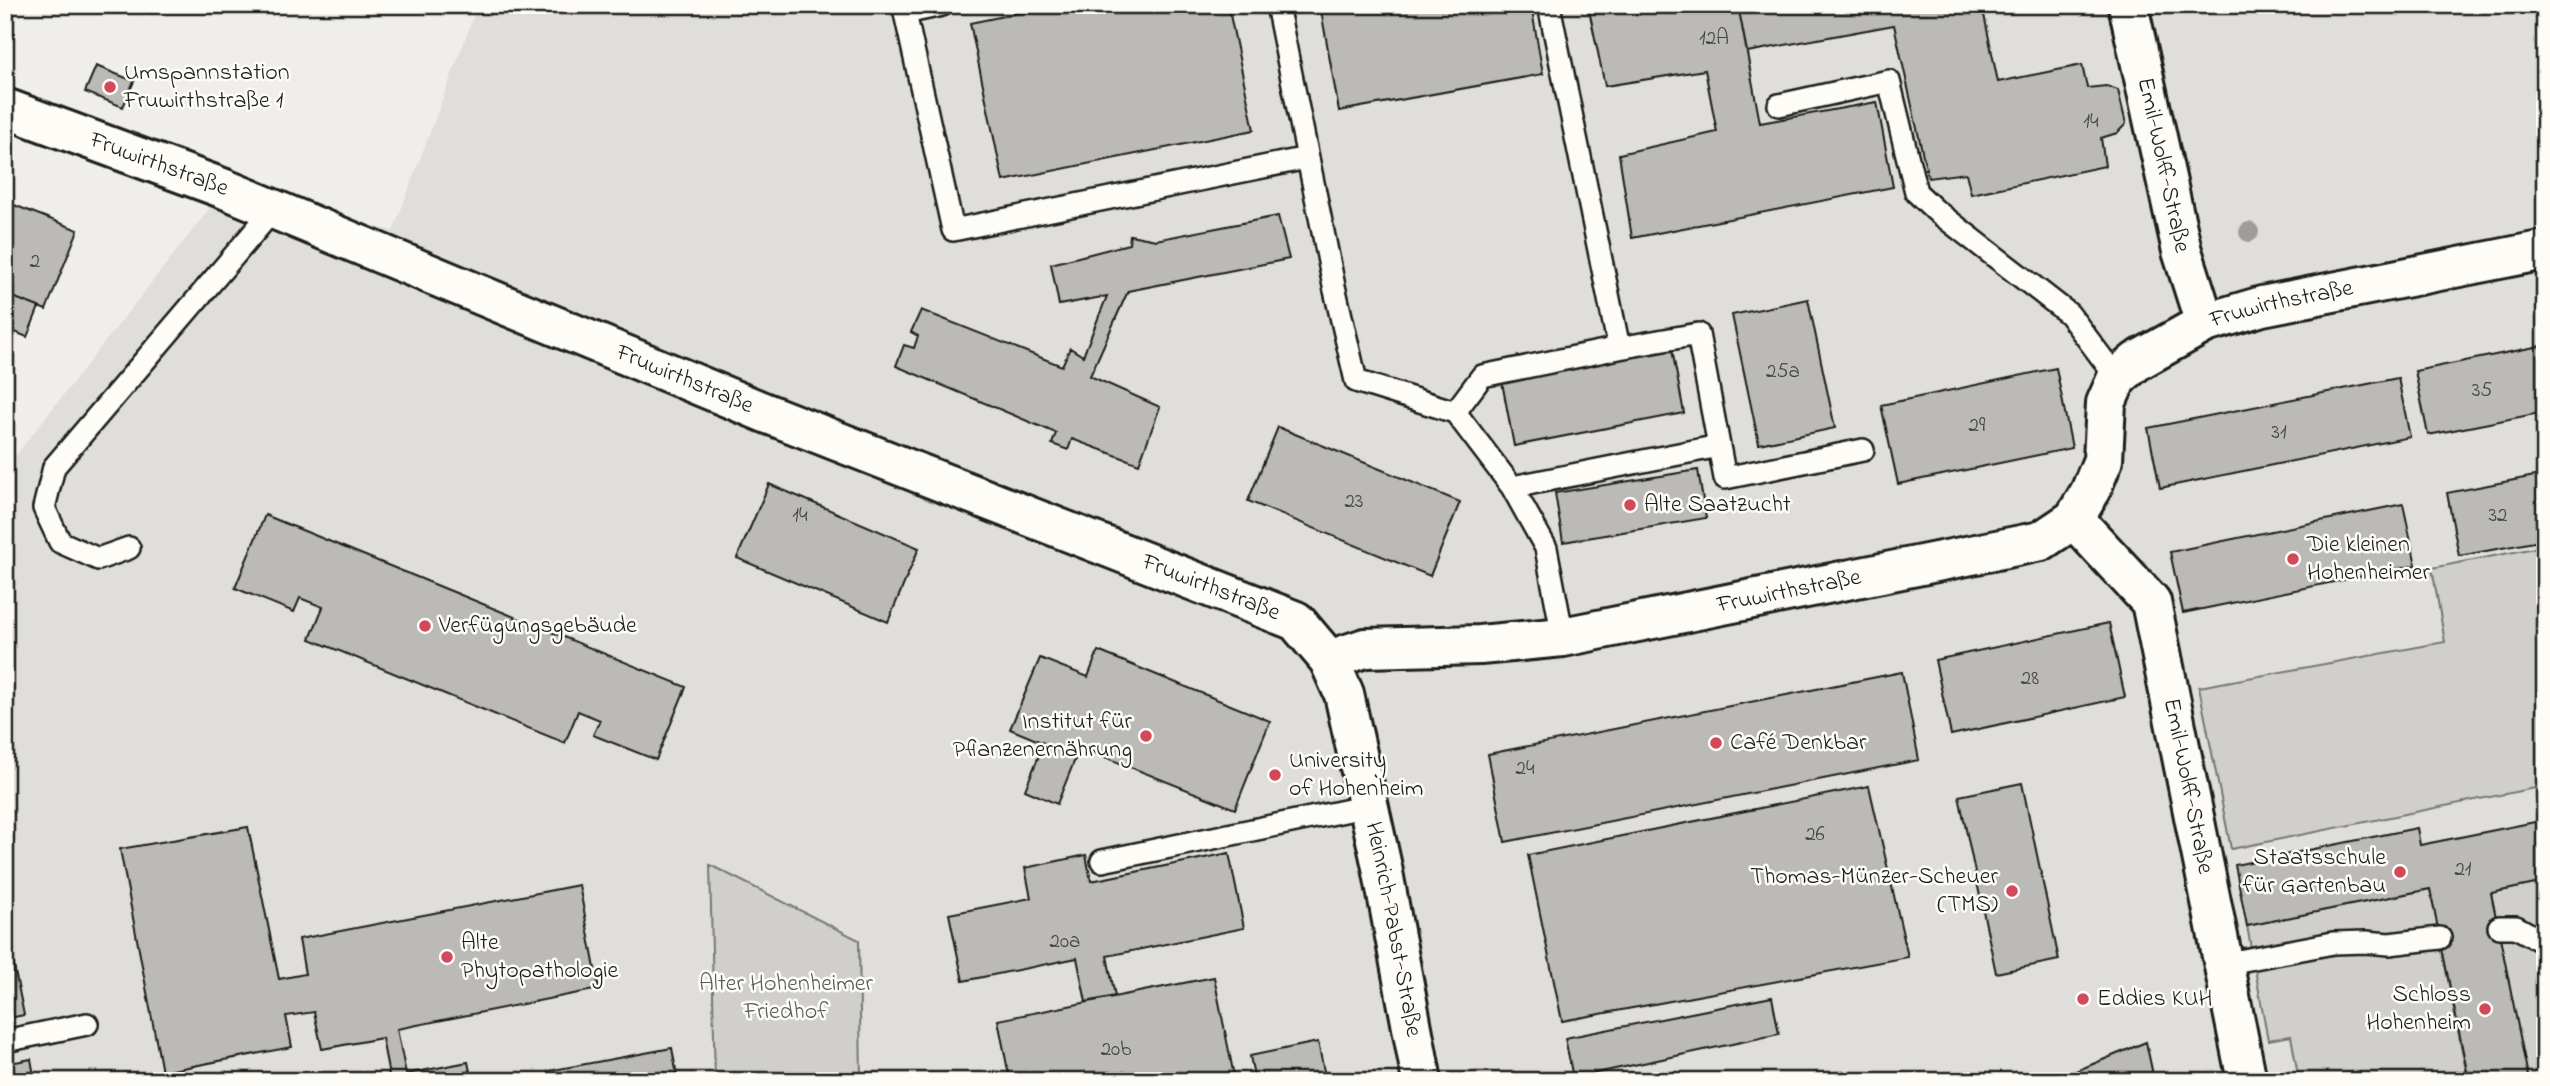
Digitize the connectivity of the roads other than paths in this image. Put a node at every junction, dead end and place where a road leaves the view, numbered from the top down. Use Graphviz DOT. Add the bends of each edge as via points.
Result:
graph roads {
  1 [pos="942,5"];
  2 [pos="1277,5"];
  3 [pos="1549,5"];
  4 [pos="2128,5"];
  5 [pos="1779,105"];
  6 [pos="5,108"];
  7 [pos="1307,158"];
  8 [pos="273,210"];
  9 [pos="2545,250"];
  10 [pos="2205,323"];
  11 [pos="1619,348"];
  12 [pos="2118,378"];
  13 [pos="1455,412"];
  14 [pos="1719,446"];
  15 [pos="1863,450"];
  16 [pos="1512,487"];
  17 [pos="2074,519"];
  18 [pos="129,548"];
  19 [pos="1563,636"];
  20 [pos="1329,660"];
  21 [pos="1369,806"];
  22 [pos="1101,860"];
  23 [pos="2499,927"];
  24 [pos="2440,938"];
  25 [pos="2545,943"];
  26 [pos="2223,964"];
  27 [pos="87,1024"];
  28 [pos="5,1041"];
  29 [pos="1422,1081"];
  30 [pos="2247,1081"];
  1 -- 7 [label="lane" via="905,13 953,230"];
  2 -- 7 [label="lane"];
  3 -- 11 [label="lane"];
  4 -- 10 [label="street, Emil-Wolff-Straße" via="2182,251"];
  5 -- 12 [label="lane" via="1889,81 1916,192 2069,314"];
  6 -- 8 [label="street, Fruwirthstraße"];
  7 -- 13 [label="lane" via="1356,381"];
  8 -- 18 [label="lane" via="54,467 44,508 60,542 98,559"];
  8 -- 20 [label="street, Fruwirthstraße" via="753,408 1296,621"];
  9 -- 10 [label="street, Fruwirthstraße" via="2262,306"];
  10 -- 12 [label="street, Fruwirthstraße" via="2137,361"];
  11 -- 13 [label="lane" via="1482,376"];
  11 -- 14 [label="lane" via="1698,334"];
  12 -- 17 [label="street, Fruwirthstraße" via="2106,403 2103,460"];
  13 -- 16 [label="lane"];
  14 -- 15 [label="lane" via="1725,478"];
  14 -- 16 [label="lane"];
  16 -- 19 [label="lane" via="1546,548"];
  17 -- 19 [label="street, Fruwirthstraße" via="2041,541"];
  17 -- 26 [label="street, Emil-Wolff-Straße" via="2151,603"];
  19 -- 20 [label="street, Fruwirthstraße" via="1480,645 1365,648"];
  20 -- 21 [label="street, Heinrich-Pabst-Straße" via="1344,694"];
  21 -- 22 [label="lane"];
  21 -- 29 [label="street, Heinrich-Pabst-Straße"];
  23 -- 25 [label="lane" via="2516,927"];
  24 -- 26 [label="lane" via="2389,944 2333,943"];
  26 -- 30 [label="street, Emil-Wolff-Straße"];
  27 -- 28 [label="lane"];
}
